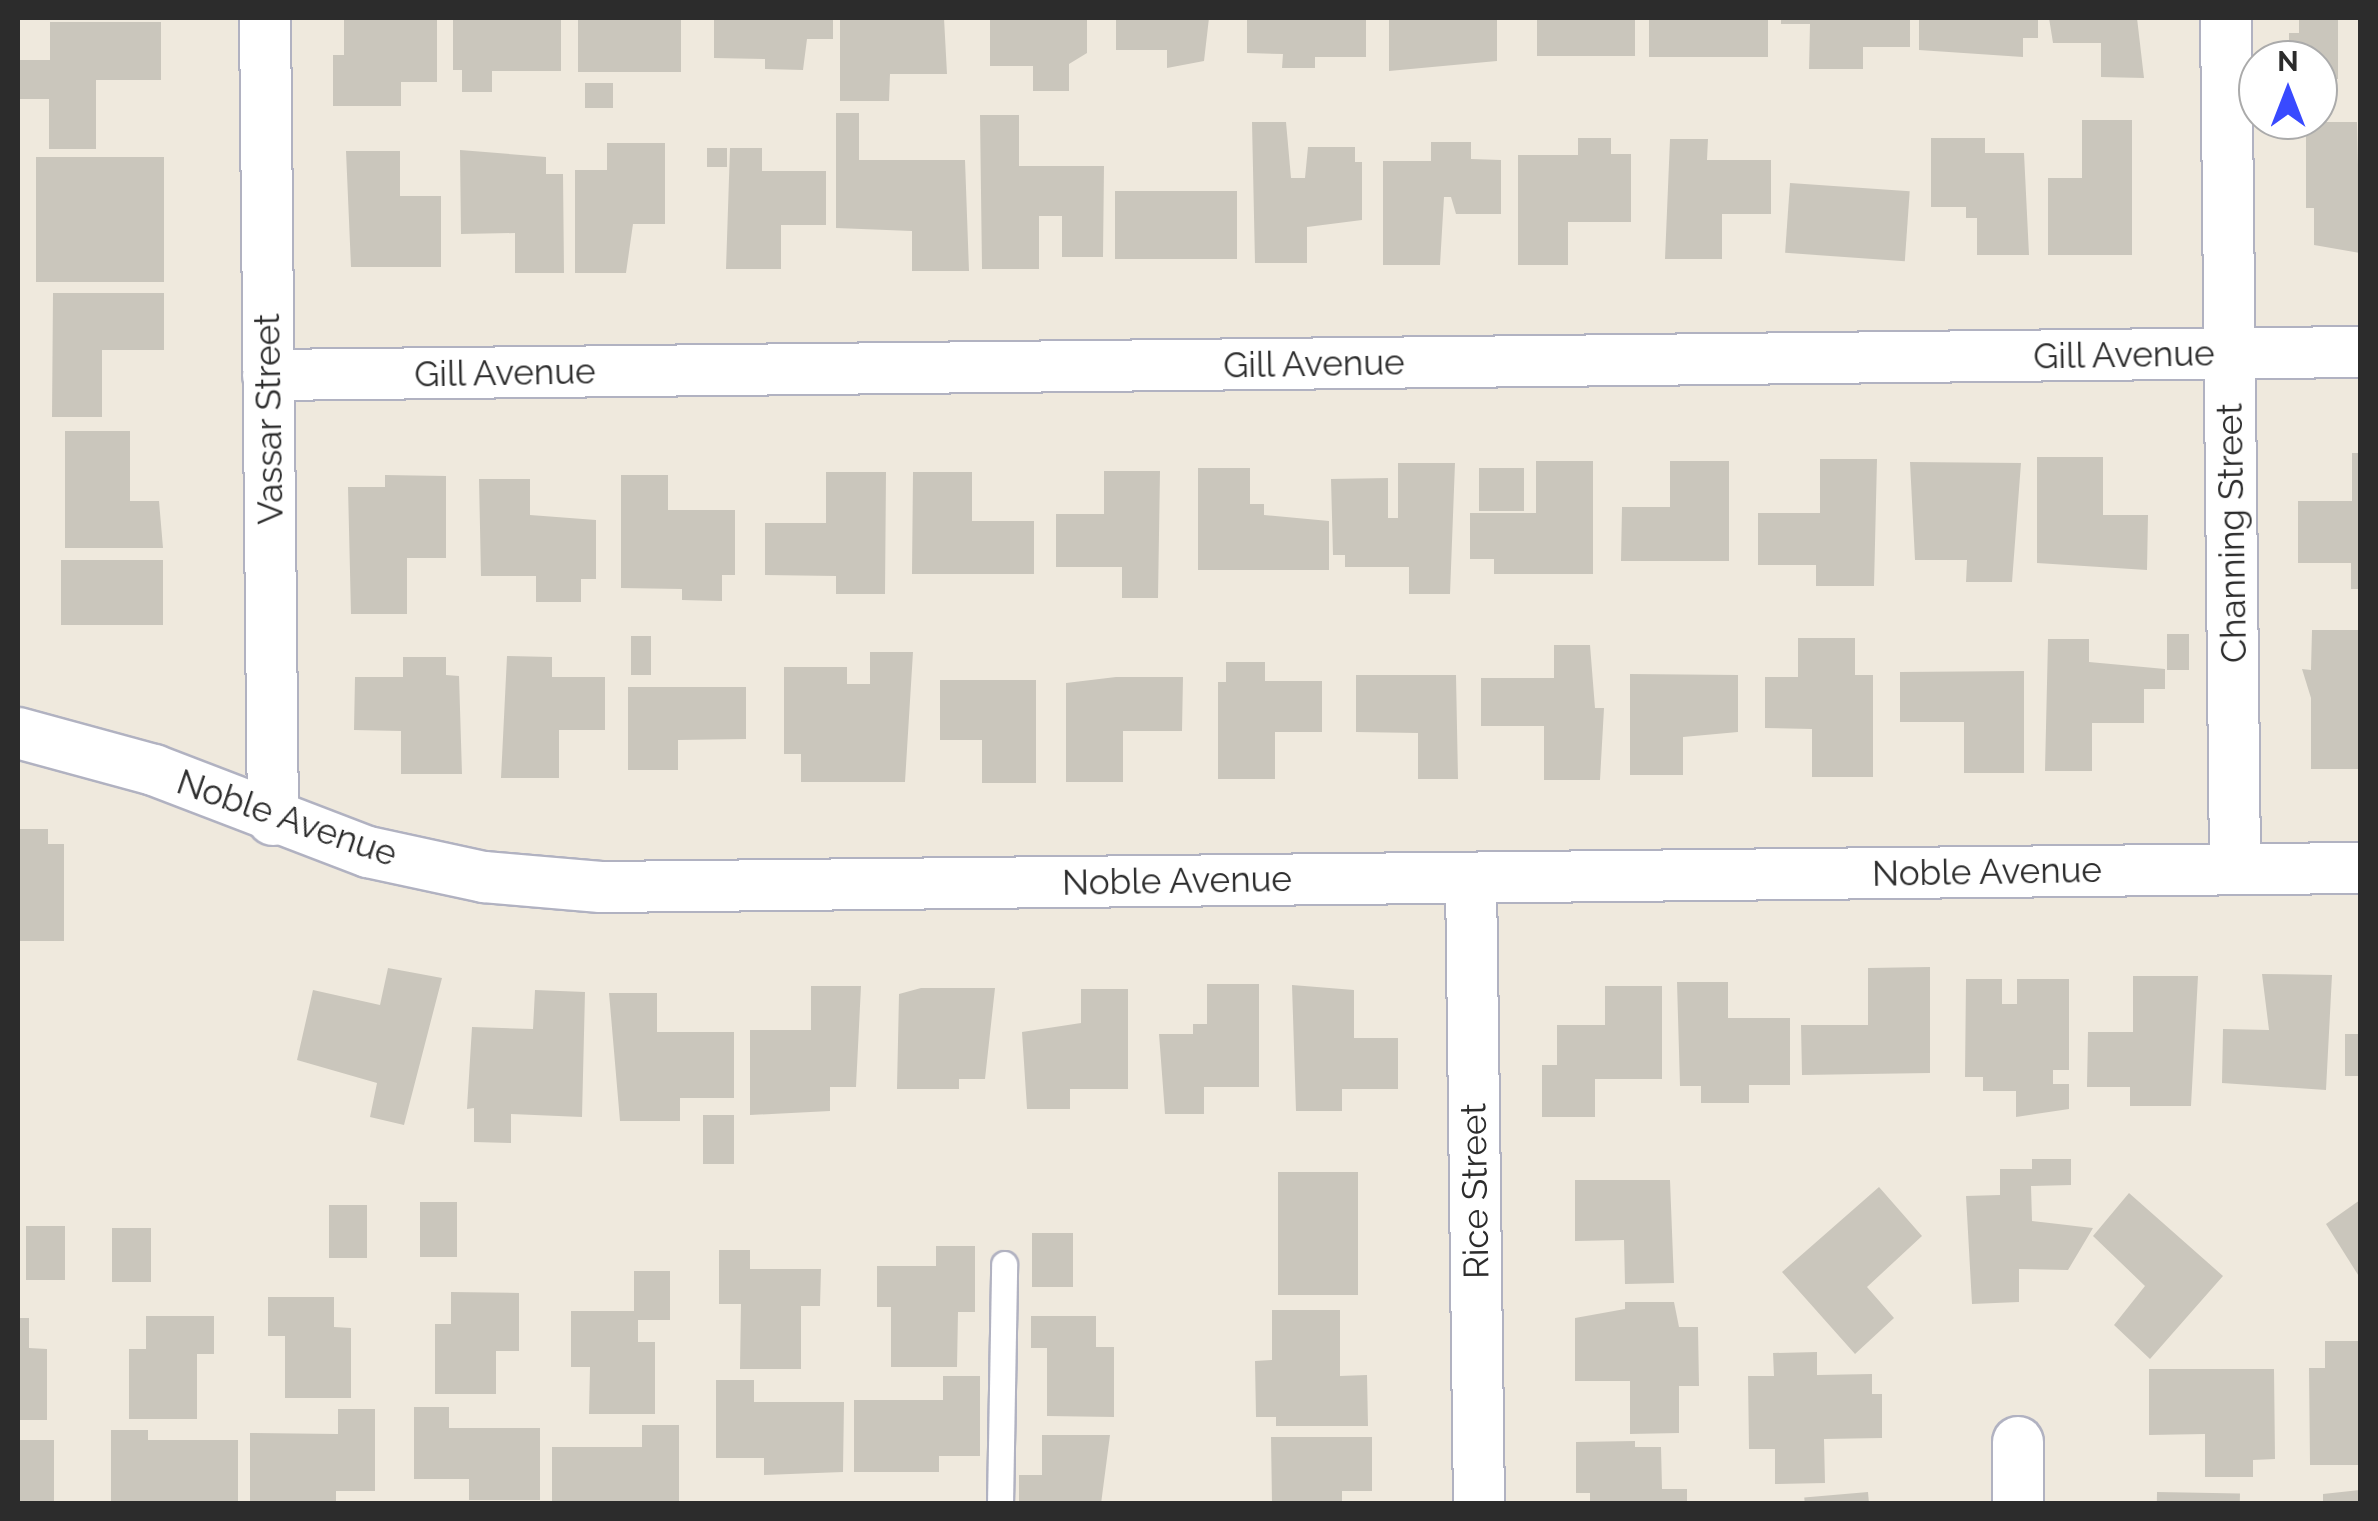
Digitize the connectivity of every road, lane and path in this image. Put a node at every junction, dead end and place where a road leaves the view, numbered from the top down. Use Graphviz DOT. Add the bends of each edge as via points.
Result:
graph roads {
  1 [pos="265,18"];
  2 [pos="2226,18"];
  3 [pos="2360,352"];
  4 [pos="2230,354"];
  5 [pos="268,375"];
  6 [pos="18,733"];
  7 [pos="273,820"];
  8 [pos="2360,868"];
  9 [pos="2235,869"];
  10 [pos="1472,878"];
  11 [pos="1004,1264"];
  12 [pos="2018,1442"];
  13 [pos="1000,1504"];
  14 [pos="1479,1504"];
  15 [pos="2018,1504"];
  1 -- 5 [label="street, Vassar Street"];
  2 -- 4 [label="street, Channing Street"];
  3 -- 4 [label="street, Gill Avenue"];
  4 -- 5 [label="street, Gill Avenue"];
  4 -- 9 [label="street, Channing Street"];
  5 -- 7 [label="street, Vassar Street"];
  6 -- 7 [label="street, Noble Avenue" via="154,770"];
  7 -- 10 [label="street, Noble Avenue" via="368,852 484,877 600,887"];
  8 -- 9 [label="street, Noble Avenue"];
  9 -- 10 [label="street, Noble Avenue"];
  10 -- 14 [label="street, Rice Street"];
  11 -- 13 [label="lane"];
  12 -- 15 [label="street"];
}
